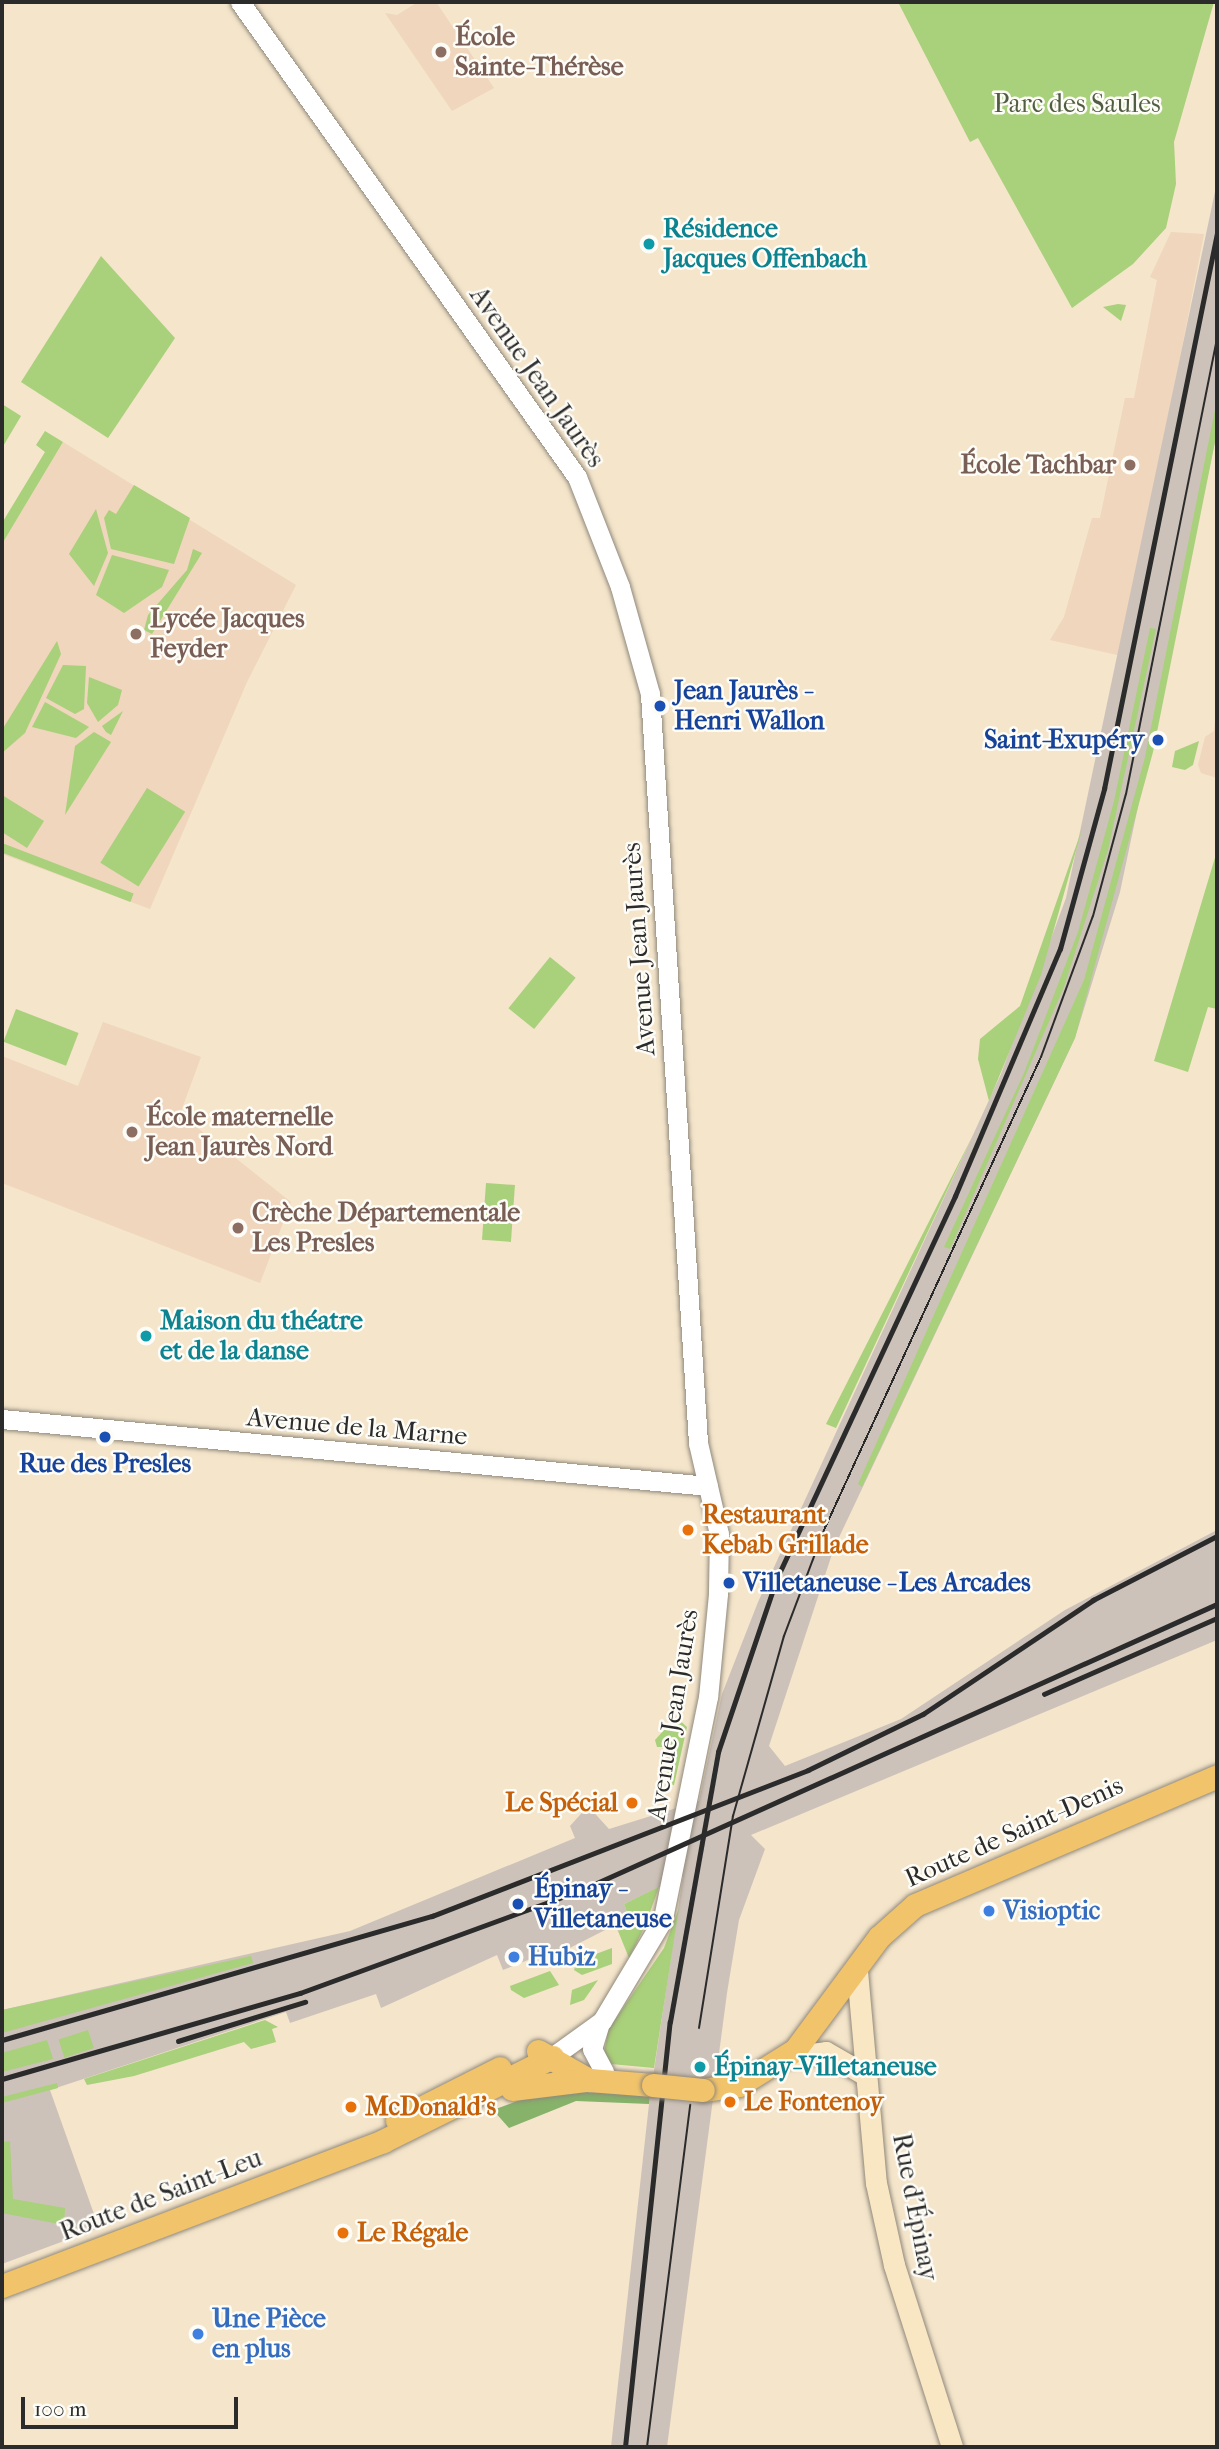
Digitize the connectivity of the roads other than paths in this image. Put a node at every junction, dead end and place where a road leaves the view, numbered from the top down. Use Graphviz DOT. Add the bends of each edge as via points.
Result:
graph roads {
  1 [pos="240,2"];
  2 [pos="2,1419"];
  3 [pos="708,1486"];
  4 [pos="1217,1776"];
  5 [pos="857,1970"];
  6 [pos="622,1993"];
  7 [pos="602,2021"];
  8 [pos="552,2051"];
  9 [pos="786,2057"];
  10 [pos="864,2074"];
  11 [pos="606,2078"];
  12 [pos="468,2100"];
  13 [pos="340,2154"];
  14 [pos="2,2286"];
  15 [pos="953,2447"];
  1 -- 3 [label="street, Avenue Jean Jaurès" via="568,461 620,587 651,706 698,1443"];
  2 -- 3 [label="street, Avenue de la Marne"];
  3 -- 6 [label="street, Avenue Jean Jaurès" via="719,1555 708,1697 668,1903"];
  4 -- 5 [label="main road, Route de Saint-Denis" via="915,1905 879,1937"];
  5 -- 9 [label="main road"];
  5 -- 10 [label="main road, Rue d'Épinay"];
  6 -- 7 [label="street, Avenue Jean Jaurès"];
  6 -- 8 [label="street, Avenue Jean Jaurès"];
  7 -- 8 [label="street, Avenue Jean Jaurès"];
  7 -- 11 [label="street" via="592,2046"];
  8 -- 11 [label="main road"];
  8 -- 12 [label="main road, Route de Saint-Leu"];
  8 -- 13 [label="main road, Route de Saint-Leu" via="430,2100"];
  9 -- 10 [label="main road" via="826,2052"];
  9 -- 11 [label="main road, bridge" via="739,2085 703,2090"];
  10 -- 15 [label="main road, Rue d'Épinay" via="876,2183 894,2265"];
  11 -- 12 [label="main road" via="542,2081"];
  12 -- 13 [label="main road, Route de Saint-Leu"];
  13 -- 14 [label="main road, Route de Saint-Leu"];
}
